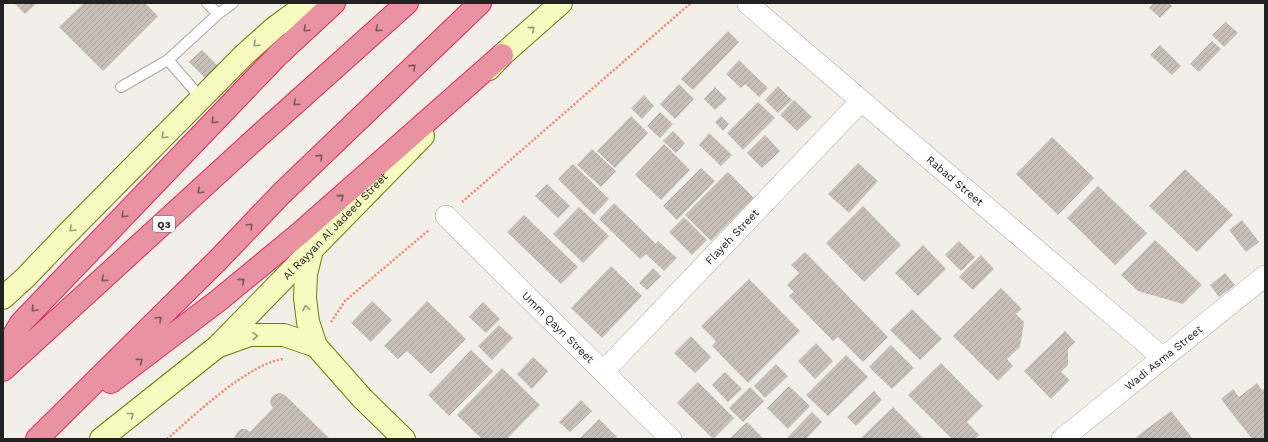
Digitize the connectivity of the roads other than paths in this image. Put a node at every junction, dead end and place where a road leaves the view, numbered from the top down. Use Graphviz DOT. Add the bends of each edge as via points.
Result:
graph roads {
  1 [pos="207,3"];
  2 [pos="233,3"];
  3 [pos="308,3"];
  4 [pos="334,3"];
  5 [pos="407,3"];
  6 [pos="480,3"];
  7 [pos="561,3"];
  8 [pos="748,4"];
  9 [pos="218,14"];
  10 [pos="502,55"];
  11 [pos="168,60"];
  12 [pos="121,86"];
  13 [pos="201,98"];
  14 [pos="861,101"];
  15 [pos="446,216"];
  16 [pos="312,250"];
  17 [pos="1265,276"];
  18 [pos="3,298"];
  19 [pos="218,346"];
  20 [pos="316,346"];
  21 [pos="3,353"];
  22 [pos="1162,357"];
  23 [pos="3,370"];
  24 [pos="603,372"];
  25 [pos="40,437"];
  26 [pos="101,439"];
  27 [pos="404,439"];
  28 [pos="671,439"];
  29 [pos="1062,439"];
  1 -- 9 [label="lane"];
  2 -- 9 [label="lane"];
  3 -- 13 [label="street, one-way" via="274,28"];
  4 -- 21 [label="highway, one-way" via="268,65 21,323"];
  5 -- 23 [label="highway, Q3, one-way"];
  25 -- 6 [label="highway, one-way" via="281,194"];
  10 -- 7 [label="street, Al Rayyan Al Jadeed Street, one-way"];
  8 -- 14 [label="street, Rabad Street"];
  9 -- 11 [label="lane"];
  10 -- 16 [label="street, Al Rayyan Al Jadeed Street"];
  25 -- 10 [label="highway, one-way" via="219,300 288,243"];
  11 -- 12 [label="lane"];
  11 -- 13 [label="lane"];
  13 -- 18 [label="street, one-way"];
  14 -- 22 [label="street, Rabad Street"];
  14 -- 24 [label="street, Flayeh Street"];
  15 -- 24 [label="street, Umm Qayn Street"];
  16 -- 19 [label="street, Al Rayyan Al Jadeed Street"];
  20 -- 16 [label="street, one-way" via="308,322 305,298 306,274"];
  17 -- 22 [label="street, Wadi Asma Street"];
  19 -- 20 [label="street, one-way" via="250,335 284,335"];
  26 -- 19 [label="street, Al Rayyan Al Jadeed Street, one-way"];
  20 -- 27 [label="street" via="362,398"];
  22 -- 29 [label="street, Wadi Asma Street"];
  24 -- 28 [label="street, Umm Qayn Street"];
}
